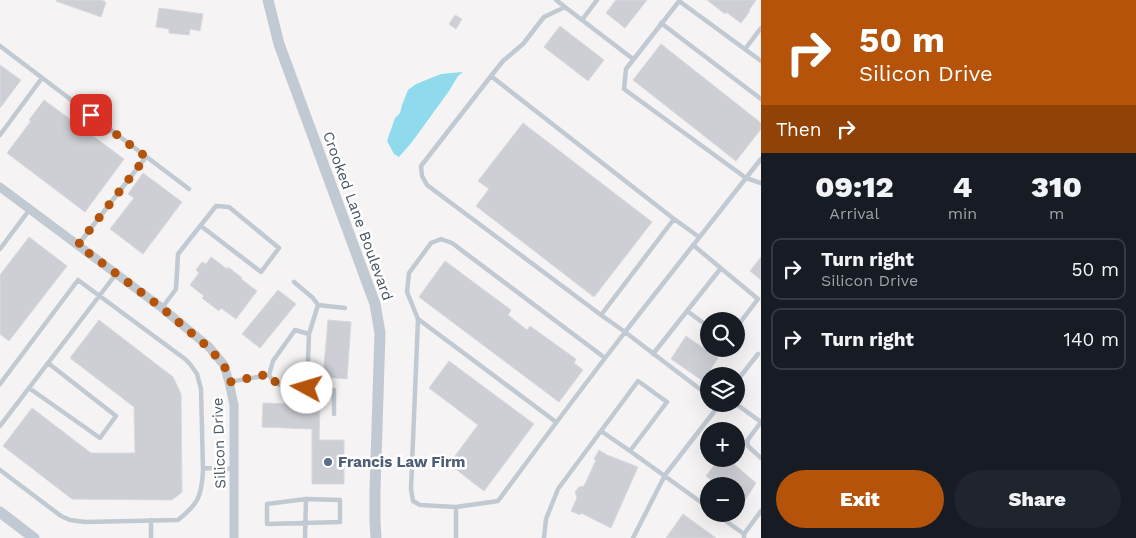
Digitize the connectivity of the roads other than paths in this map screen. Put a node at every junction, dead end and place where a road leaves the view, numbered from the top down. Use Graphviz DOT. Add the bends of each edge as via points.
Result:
graph roads {
  1 [pos="268,0"];
  2 [pos="556,0"];
  3 [pos="597,0"];
  4 [pos="679,1"];
  5 [pos="565,7"];
  6 [pos="582,20"];
  7 [pos="661,23"];
  8 [pos="761,28"];
  9 [pos="0,46"];
  10 [pos="745,49"];
  11 [pos="633,59"];
  12 [pos="761,61"];
  13 [pos="491,76"];
  14 [pos="42,78"];
  15 [pos="761,99"];
  16 [pos="0,135"];
  17 [pos="146,157"];
  18 [pos="761,159"];
  19 [pos="746,178"];
  20 [pos="761,183"];
  21 [pos="0,187"];
  22 [pos="189,189"];
  23 [pos="30,210"];
  24 [pos="674,219"];
  25 [pos="201,226"];
  26 [pos="699,238"];
  27 [pos="78,245"];
  28 [pos="693,245"];
  29 [pos="0,249"];
  30 [pos="721,268"];
  31 [pos="116,274"];
  32 [pos="294,282"];
  33 [pos="100,295"];
  34 [pos="318,305"];
  35 [pos="162,308"];
  36 [pos="345,308"];
  37 [pos="687,311"];
  38 [pos="601,315"];
  39 [pos="745,316"];
  40 [pos="418,319"];
  41 [pos="700,320"];
  42 [pos="625,332"];
  43 [pos="309,334"];
  44 [pos="653,354"];
  45 [pos="758,354"];
  46 [pos="605,358"];
  47 [pos="48,363"];
  48 [pos="745,371"];
  49 [pos="269,374"];
  50 [pos="230,382"];
  51 [pos="0,384"];
  52 [pos="29,388"];
  53 [pos="307,388"];
  54 [pos="700,389"];
  55 [pos="745,410"];
  56 [pos="714,412"];
  57 [pos="334,414"];
  58 [pos="556,422"];
  59 [pos="761,422"];
  60 [pos="0,426"];
  61 [pos="601,431"];
  62 [pos="630,451"];
  63 [pos="761,458"];
  64 [pos="203,468"];
  65 [pos="234,469"];
  66 [pos="0,470"];
  67 [pos="665,475"];
  68 [pos="306,499"];
  69 [pos="700,501"];
  70 [pos="456,507"];
  71 [pos="761,511"];
  72 [pos="0,512"];
  73 [pos="151,520"];
  74 [pos="726,522"];
  75 [pos="305,523"];
  76 [pos="744,536"];
  77 [pos="34,538"];
  78 [pos="151,538"];
  79 [pos="234,538"];
  80 [pos="305,538"];
  81 [pos="376,538"];
  82 [pos="456,538"];
  83 [pos="544,538"];
  84 [pos="633,538"];
  1 -- 81 [label="street, Crooked Lane Boulevard" via="280,44 375,304 380,333"];
  2 -- 5 [label="lane"];
  3 -- 6 [label="lane"];
  4 -- 7 [label="lane"];
  4 -- 10 [label="lane"];
  5 -- 6 [label="lane"];
  5 -- 13 [label="lane" via="544,17"];
  6 -- 11 [label="lane"];
  7 -- 11 [label="lane"];
  7 -- 15 [label="lane"];
  8 -- 10 [label="lane"];
  9 -- 14 [label="lane"];
  10 -- 12 [label="lane"];
  11 -- 19 [label="lane" via="626,69 624,88"];
  13 -- 24 [label="lane"];
  13 -- 38 [label="lane" via="421,166 422,176 427,185"];
  14 -- 16 [label="lane"];
  14 -- 17 [label="lane"];
  17 -- 22 [label="lane"];
  17 -- 27 [label="lane"];
  18 -- 19 [label="lane"];
  19 -- 20 [label="lane"];
  19 -- 26 [label="lane"];
  21 -- 23 [label="street, Silicon Drive"];
  23 -- 27 [label="street, Silicon Drive"];
  23 -- 29 [label="lane"];
  24 -- 26 [label="lane"];
  24 -- 38 [label="lane"];
  25 -- 25 [label="lane" via="216,206 229,207 279,248 261,272"];
  25 -- 35 [label="lane" via="178,254 176,289"];
  26 -- 28 [label="lane"];
  27 -- 31 [label="street, Silicon Drive"];
  28 -- 30 [label="lane"];
  28 -- 42 [label="lane"];
  30 -- 37 [label="lane"];
  30 -- 39 [label="lane" via="758,299"];
  31 -- 33 [label="lane"];
  31 -- 35 [label="street, Silicon Drive"];
  32 -- 34 [label="lane"];
  33 -- 47 [label="lane"];
  33 -- 51 [label="lane" via="78,280"];
  33 -- 64 [label="lane" via="185,359 197,374 201,389"];
  34 -- 36 [label="lane"];
  34 -- 43 [label="lane"];
  35 -- 50 [label="street, Silicon Drive" via="209,348 224,365"];
  37 -- 41 [label="lane"];
  37 -- 44 [label="lane"];
  38 -- 42 [label="lane"];
  40 -- 46 [label="lane" via="407,292 409,273 430,243 441,239 452,243"];
  40 -- 58 [label="lane"];
  40 -- 70 [label="lane" via="413,501 420,506"];
  42 -- 44 [label="lane"];
  42 -- 46 [label="lane"];
  43 -- 49 [label="lane" via="295,330 273,361"];
  43 -- 53 [label="lane"];
  44 -- 54 [label="lane"];
  45 -- 48 [label="lane"];
  46 -- 58 [label="lane"];
  47 -- 52 [label="lane"];
  47 -- 52 [label="lane" via="116,416 100,438"];
  49 -- 50 [label="lane"];
  49 -- 53 [label="lane" via="272,380 285,387"];
  50 -- 65 [label="street, Silicon Drive" via="234,405"];
  52 -- 60 [label="lane"];
  53 -- 57 [label="lane" via="334,390"];
  55 -- 59 [label="lane"];
  56 -- 67 [label="lane"];
  58 -- 70 [label="lane" via="498,501"];
  59 -- 63 [label="lane" via="747,441"];
  61 -- 62 [label="lane"];
  61 -- 62 [label="lane" via="638,381 667,402"];
  61 -- 83 [label="lane" via="558,489 546,519"];
  62 -- 67 [label="lane"];
  64 -- 65 [label="lane"];
  64 -- 73 [label="lane" via="199,498 188,512 178,520"];
  65 -- 79 [label="street, Silicon Drive"];
  66 -- 73 [label="lane" via="70,520"];
  67 -- 69 [label="lane"];
  67 -- 84 [label="lane"];
  68 -- 75 [label="lane"];
  68 -- 75 [label="lane" via="340,500 340,522"];
  68 -- 75 [label="lane" via="267,504 267,524"];
  70 -- 82 [label="lane"];
  71 -- 76 [label="lane"];
  72 -- 77 [label="street"];
  73 -- 78 [label="lane"];
  74 -- 76 [label="lane"];
  75 -- 80 [label="lane"];
}
